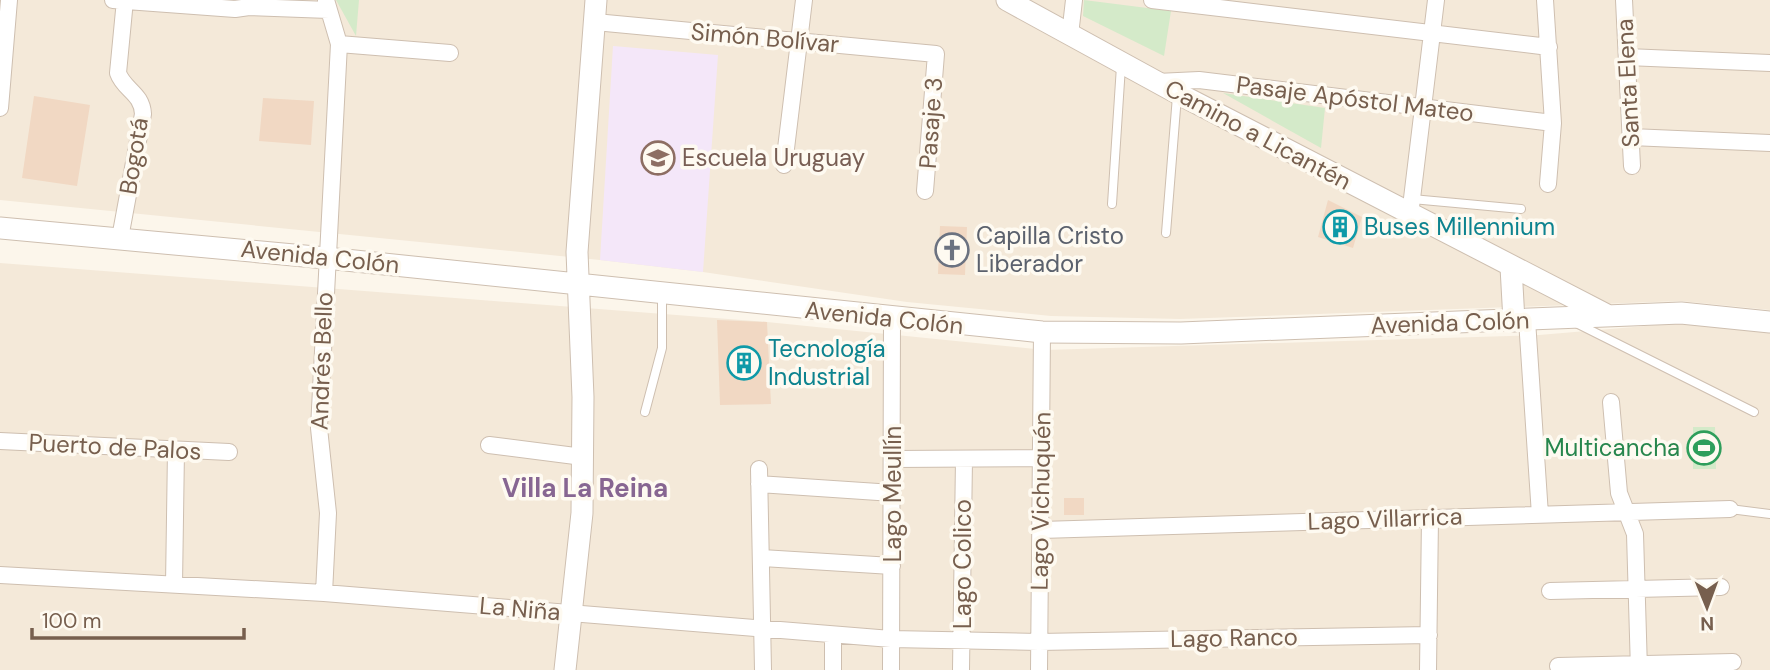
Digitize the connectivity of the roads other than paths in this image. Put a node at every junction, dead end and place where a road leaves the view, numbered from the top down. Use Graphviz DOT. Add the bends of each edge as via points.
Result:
graph roads {
  1 [pos="9,0"];
  2 [pos="121,0"];
  3 [pos="597,0"];
  4 [pos="804,0"];
  5 [pos="1007,0"];
  6 [pos="1074,0"];
  7 [pos="1152,0"];
  8 [pos="1436,0"];
  9 [pos="1545,0"];
  10 [pos="1624,0"];
  11 [pos="328,5"];
  12 [pos="595,22"];
  13 [pos="1432,33"];
  14 [pos="1070,35"];
  15 [pos="801,41"];
  16 [pos="339,44"];
  17 [pos="1549,47"];
  18 [pos="450,53"];
  19 [pos="936,54"];
  20 [pos="1627,57"];
  21 [pos="1121,63"];
  22 [pos="1770,63"];
  23 [pos="1157,82"];
  24 [pos="1177,93"];
  25 [pos="1423,107"];
  26 [pos="0,108"];
  27 [pos="1553,122"];
  28 [pos="1631,137"];
  29 [pos="1770,143"];
  30 [pos="784,165"];
  31 [pos="1632,166"];
  32 [pos="1548,184"];
  33 [pos="925,191"];
  34 [pos="1112,204"];
  35 [pos="1411,207"];
  36 [pos="1521,209"];
  37 [pos="0,228"];
  38 [pos="1166,233"];
  39 [pos="120,238"];
  40 [pos="326,258"];
  41 [pos="1511,267"];
  42 [pos="578,284"];
  43 [pos="662,293"];
  44 [pos="1607,315"];
  45 [pos="1567,318"];
  46 [pos="892,319"];
  47 [pos="1521,321"];
  48 [pos="1770,323"];
  49 [pos="1042,332"];
  50 [pos="1611,402"];
  51 [pos="645,412"];
  52 [pos="1754,412"];
  53 [pos="0,441"];
  54 [pos="489,445"];
  55 [pos="176,450"];
  56 [pos="229,452"];
  57 [pos="583,457"];
  58 [pos="1042,458"];
  59 [pos="893,459"];
  60 [pos="964,459"];
  61 [pos="893,493"];
  62 [pos="1730,509"];
  63 [pos="1627,512"];
  64 [pos="1770,514"];
  65 [pos="1540,515"];
  66 [pos="1430,518"];
  67 [pos="1041,530"];
  68 [pos="761,558"];
  69 [pos="892,566"];
  70 [pos="0,575"];
  71 [pos="174,585"];
  72 [pos="1721,587"];
  73 [pos="1636,590"];
  74 [pos="1550,591"];
  75 [pos="324,593"];
  76 [pos="570,613"];
  77 [pos="763,627"];
  78 [pos="1429,635"];
  79 [pos="833,636"];
  80 [pos="891,639"];
  81 [pos="962,640"];
  82 [pos="1039,642"];
  83 [pos="1733,662"];
  84 [pos="1558,666"];
  85 [pos="1639,668"];
  86 [pos="565,670"];
  87 [pos="763,670"];
  88 [pos="833,670"];
  89 [pos="891,670"];
  90 [pos="961,670"];
  91 [pos="1039,670"];
  92 [pos="1428,670"];
  1 -- 26 [label="street"];
  2 -- 11 [label="street" via="235,9"];
  2 -- 39 [label="street, Bogotá" via="118,73 138,96 143,114"];
  3 -- 12 [label="street"];
  4 -- 15 [label="street"];
  5 -- 14 [label="street, Camino a Licantén"];
  6 -- 14 [label="street"];
  7 -- 13 [label="street"];
  8 -- 13 [label="street"];
  9 -- 17 [label="street"];
  10 -- 20 [label="street, Santa Elena"];
  11 -- 16 [label="street, Andrés Bello"];
  12 -- 15 [label="street, Simón Bolívar"];
  12 -- 42 [label="street"];
  13 -- 17 [label="street"];
  13 -- 25 [label="street"];
  14 -- 21 [label="street, Camino a Licantén"];
  15 -- 19 [label="street, Simón Bolívar"];
  15 -- 30 [label="street"];
  16 -- 18 [label="street"];
  16 -- 40 [label="street, Andrés Bello"];
  17 -- 27 [label="street"];
  19 -- 33 [label="street, Pasaje 3"];
  20 -- 22 [label="street"];
  20 -- 28 [label="street, Santa Elena"];
  21 -- 23 [label="street, Camino a Licantén"];
  21 -- 34 [label="lane"];
  23 -- 24 [label="street, Camino a Licantén"];
  23 -- 25 [label="street, Pasaje Apóstol Mateo" via="1199,80"];
  24 -- 35 [label="street, Camino a Licantén"];
  24 -- 38 [label="lane"];
  25 -- 27 [label="street, Pasaje Apóstol Mateo"];
  25 -- 35 [label="street"];
  27 -- 32 [label="street"];
  28 -- 29 [label="street"];
  28 -- 31 [label="street, Santa Elena"];
  35 -- 36 [label="lane"];
  35 -- 41 [label="street, Camino a Licantén"];
  37 -- 39 [label="street, Avenida Colón"];
  39 -- 40 [label="street, Avenida Colón"];
  40 -- 42 [label="street, Avenida Colón"];
  40 -- 75 [label="street, Andrés Bello" via="319,428 328,513"];
  41 -- 44 [label="street, Camino a Licantén"];
  41 -- 47 [label="street"];
  42 -- 43 [label="street, Avenida Colón"];
  42 -- 57 [label="street"];
  43 -- 46 [label="street, Avenida Colón"];
  43 -- 51 [label="lane" via="662,348"];
  44 -- 45 [label="street, Avenida Colón"];
  44 -- 48 [label="street, Avenida Colón" via="1681,313"];
  45 -- 47 [label="street, Avenida Colón"];
  45 -- 52 [label="lane"];
  46 -- 49 [label="street, Avenida Colón"];
  46 -- 59 [label="street, Lago Meullín"];
  47 -- 49 [label="street, Avenida Colón" via="1181,334"];
  47 -- 65 [label="street"];
  49 -- 58 [label="street, Lago Vichuquén"];
  50 -- 63 [label="street" via="1619,493"];
  53 -- 55 [label="street, Puerto de Palos"];
  54 -- 57 [label="street"];
  55 -- 56 [label="street, Puerto de Palos"];
  55 -- 71 [label="street"];
  57 -- 76 [label="street" via="582,513"];
  58 -- 60 [label="street"];
  58 -- 67 [label="street, Lago Vichuquén"];
  59 -- 60 [label="street"];
  59 -- 61 [label="street, Lago Meullín"];
  60 -- 81 [label="street, Lago Colico"];
  61 -- 68 [label="street" via="759,477"];
  61 -- 69 [label="street, Lago Meullín"];
  62 -- 63 [label="street, Lago Villarrica"];
  62 -- 64 [label="lane"];
  63 -- 65 [label="street, Lago Villarrica"];
  63 -- 73 [label="street" via="1636,534"];
  65 -- 66 [label="street, Lago Villarrica"];
  66 -- 67 [label="street, Lago Villarrica"];
  66 -- 78 [label="street"];
  67 -- 82 [label="street, Lago Vichuquén"];
  68 -- 69 [label="street"];
  68 -- 77 [label="street"];
  69 -- 80 [label="street, Lago Meullín"];
  70 -- 71 [label="street, La Niña"];
  71 -- 75 [label="street, La Niña"];
  72 -- 73 [label="street"];
  73 -- 74 [label="street"];
  73 -- 85 [label="street"];
  75 -- 76 [label="street, La Niña"];
  76 -- 77 [label="street, La Niña"];
  76 -- 86 [label="street"];
  77 -- 79 [label="street, La Niña"];
  77 -- 87 [label="street"];
  78 -- 82 [label="street, Lago Ranco"];
  78 -- 92 [label="street"];
  79 -- 80 [label="street, La Niña"];
  79 -- 88 [label="street"];
  80 -- 81 [label="street, La Niña"];
  80 -- 89 [label="street, Lago Meullín"];
  81 -- 82 [label="street, La Niña"];
  81 -- 90 [label="street, Lago Colico"];
  82 -- 91 [label="street, Lago Vichuquén"];
  83 -- 85 [label="street"];
  84 -- 85 [label="street"];
}
